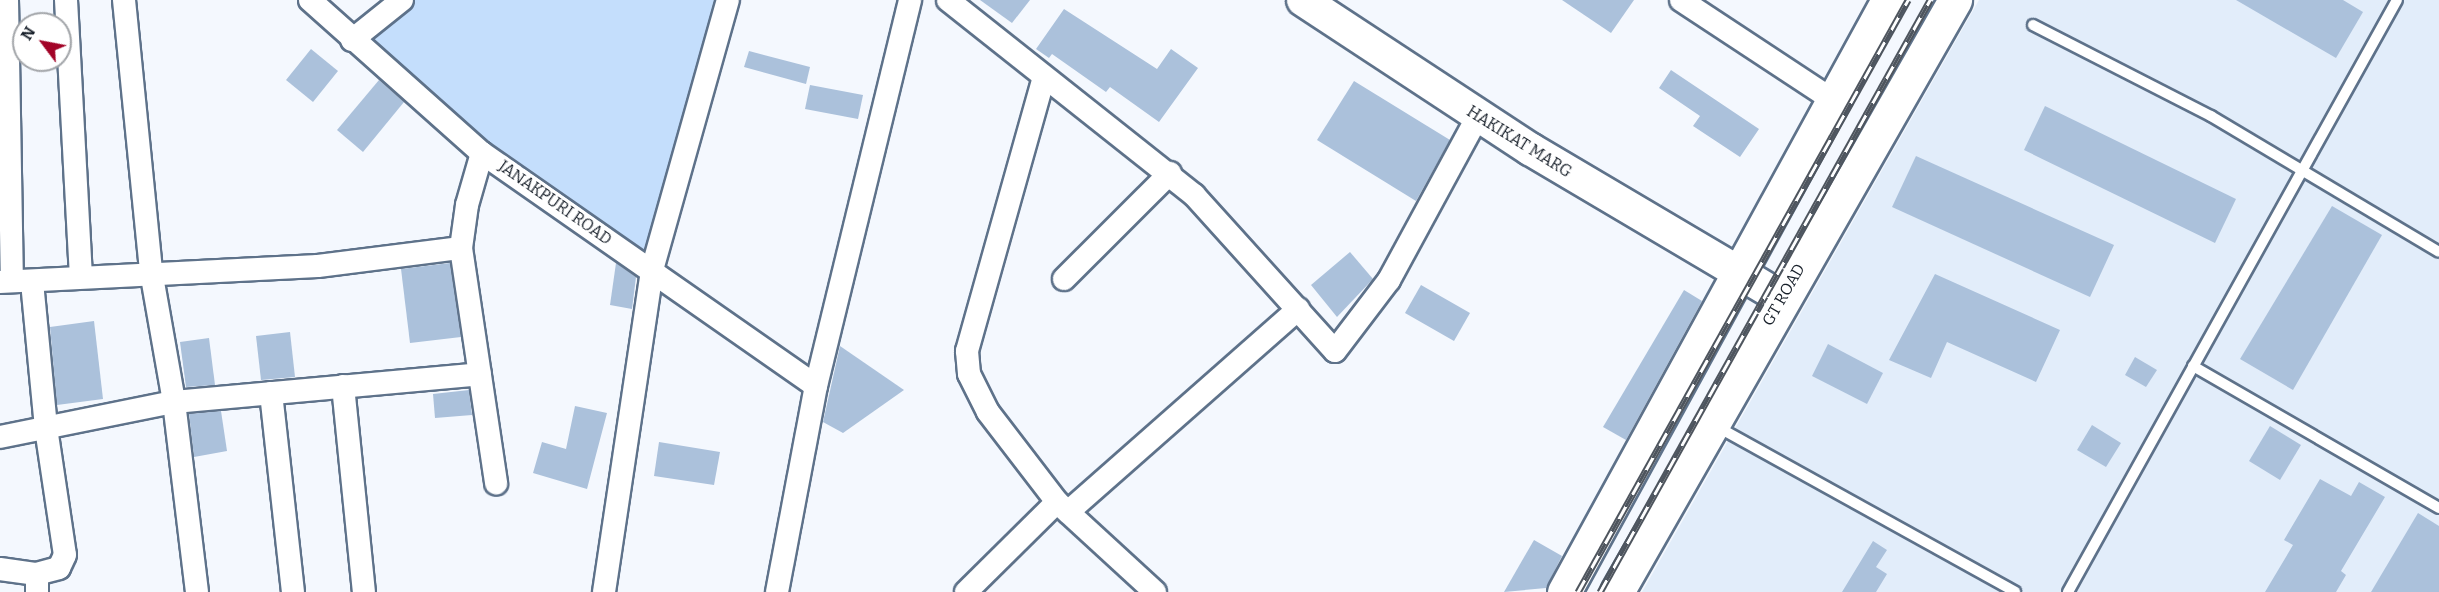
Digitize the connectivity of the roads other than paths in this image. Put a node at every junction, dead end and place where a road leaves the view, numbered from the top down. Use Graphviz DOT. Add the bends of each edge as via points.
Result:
graph roads {
  1 [pos="8,0"];
  2 [pos="66,0"];
  3 [pos="124,0"];
  4 [pos="310,0"];
  5 [pos="402,0"];
  6 [pos="728,0"];
  7 [pos="910,0"];
  8 [pos="948,0"];
  9 [pos="1303,0"];
  10 [pos="1681,0"];
  11 [pos="1888,0"];
  12 [pos="1955,0"];
  13 [pos="2397,0"];
  14 [pos="2033,25"];
  15 [pos="352,40"];
  16 [pos="1044,77"];
  17 [pos="1831,99"];
  18 [pos="1478,116"];
  19 [pos="482,153"];
  20 [pos="2305,171"];
  21 [pos="1170,173"];
  22 [pos="461,248"];
  23 [pos="2439,252"];
  24 [pos="652,270"];
  25 [pos="151,271"];
  26 [pos="1741,275"];
  27 [pos="81,278"];
  28 [pos="1064,279"];
  29 [pos="15,282"];
  30 [pos="1782,298"];
  31 [pos="1298,309"];
  32 [pos="2193,366"];
  33 [pos="480,374"];
  34 [pos="343,386"];
  35 [pos="816,386"];
  36 [pos="271,393"];
  37 [pos="174,402"];
  38 [pos="1712,423"];
  39 [pos="46,428"];
  40 [pos="0,437"];
  41 [pos="496,483"];
  42 [pos="1063,507"];
  43 [pos="2439,508"];
  44 [pos="0,569"];
  45 [pos="37,583"];
  46 [pos="197,592"];
  47 [pos="293,592"];
  48 [pos="364,592"];
  49 [pos="604,592"];
  50 [pos="777,592"];
  51 [pos="966,592"];
  52 [pos="1155,592"];
  53 [pos="1564,592"];
  54 [pos="1617,592"];
  55 [pos="2015,592"];
  56 [pos="2068,592"];
  1 -- 29 [label="street"];
  2 -- 27 [label="street"];
  3 -- 25 [label="street"];
  4 -- 15 [label="street, JANAKPURI ROAD"];
  5 -- 15 [label="street"];
  6 -- 24 [label="street"];
  7 -- 35 [label="street"];
  8 -- 16 [label="street"];
  9 -- 18 [label="street, HAKIKAT MARG"];
  10 -- 17 [label="street"];
  11 -- 17 [label="highway"];
  12 -- 30 [label="highway, GT ROAD"];
  13 -- 20 [label="lane"];
  14 -- 20 [label="lane" via="2211,116"];
  15 -- 19 [label="street, JANAKPURI ROAD"];
  16 -- 21 [label="street"];
  16 -- 42 [label="street" via="967,351 976,393"];
  17 -- 26 [label="highway"];
  18 -- 26 [label="street, HAKIKAT MARG"];
  18 -- 31 [label="street" via="1389,280 1335,351"];
  19 -- 22 [label="street" via="467,205"];
  19 -- 24 [label="street, JANAKPURI ROAD"];
  20 -- 23 [label="lane"];
  20 -- 32 [label="lane"];
  21 -- 28 [label="street"];
  21 -- 31 [label="street" via="1221,221"];
  22 -- 25 [label="street" via="318,267"];
  22 -- 33 [label="street"];
  24 -- 35 [label="street, JANAKPURI ROAD"];
  24 -- 49 [label="street"];
  25 -- 27 [label="street"];
  25 -- 37 [label="street"];
  26 -- 30 [label="street, HAKIKAT MARG"];
  26 -- 53 [label="highway"];
  27 -- 29 [label="street"];
  29 -- 39 [label="street"];
  30 -- 38 [label="highway, GT ROAD"];
  31 -- 42 [label="street"];
  32 -- 43 [label="lane"];
  32 -- 56 [label="lane"];
  33 -- 34 [label="street"];
  33 -- 41 [label="street"];
  34 -- 36 [label="street"];
  34 -- 48 [label="street"];
  35 -- 50 [label="street"];
  36 -- 37 [label="street"];
  36 -- 47 [label="street"];
  37 -- 39 [label="street"];
  37 -- 46 [label="street"];
  38 -- 54 [label="highway, GT ROAD"];
  38 -- 55 [label="lane"];
  39 -- 40 [label="street"];
  39 -- 45 [label="street" via="65,555 59,568"];
  42 -- 51 [label="street"];
  42 -- 52 [label="street"];
  44 -- 45 [label="street"];
}
